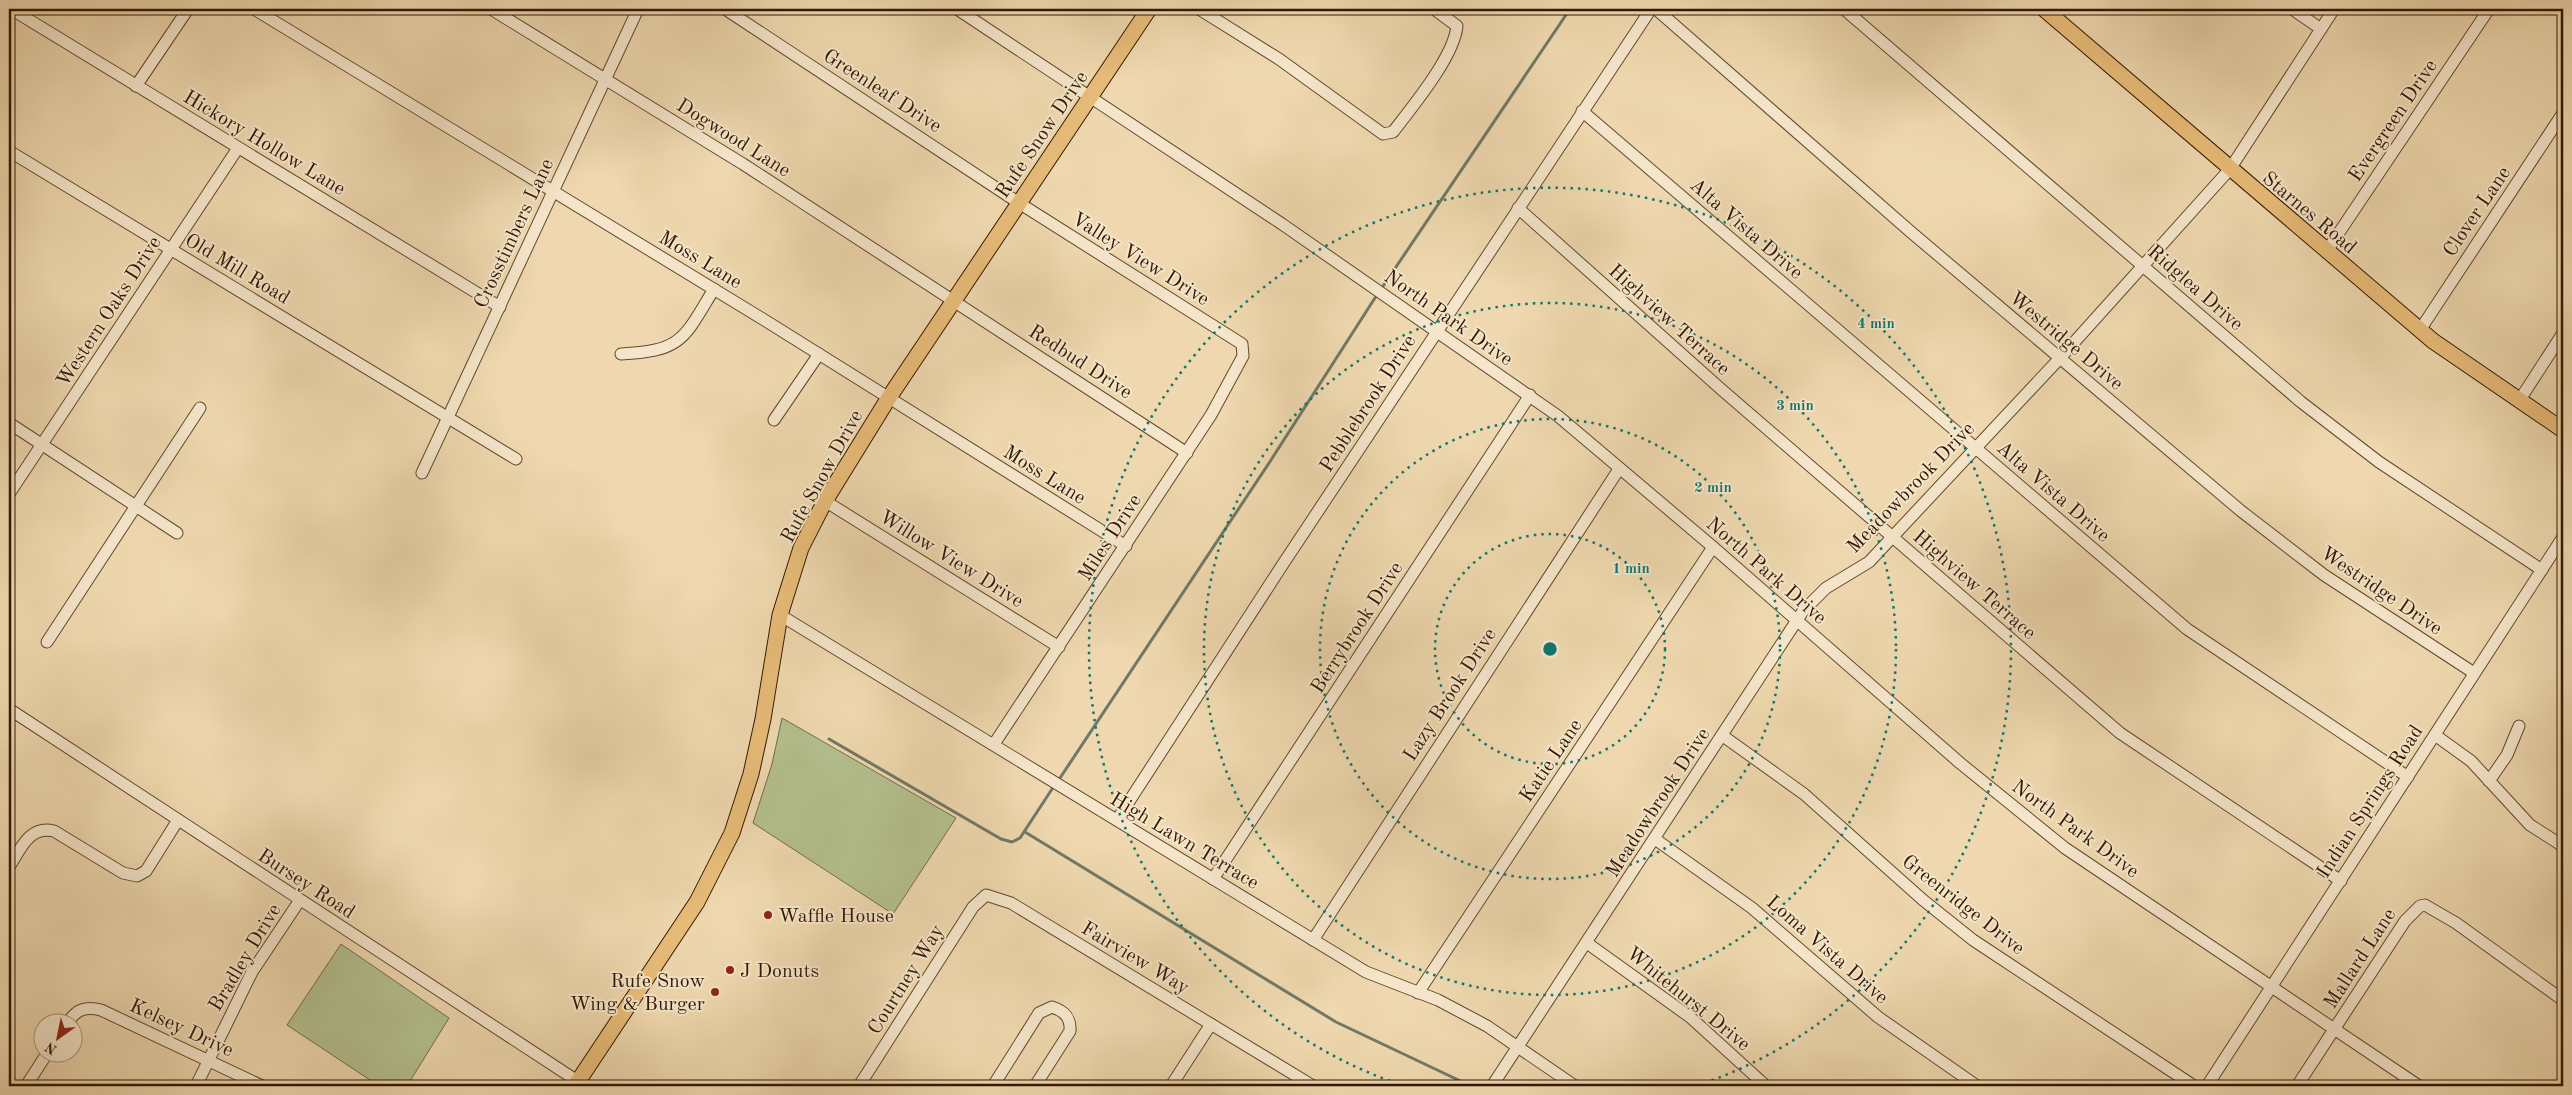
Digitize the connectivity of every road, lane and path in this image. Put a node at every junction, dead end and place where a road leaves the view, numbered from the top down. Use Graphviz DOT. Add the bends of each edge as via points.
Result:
graph roads {
  1 [pos="11,9"];
  2 [pos="188,9"];
  3 [pos="254,9"];
  4 [pos="491,9"];
  5 [pos="638,9"];
  6 [pos="725,9"];
  7 [pos="958,9"];
  8 [pos="1149,9"];
  9 [pos="1199,9"];
  10 [pos="1434,9"];
  11 [pos="1651,9"];
  12 [pos="1656,9"];
  13 [pos="1844,9"];
  14 [pos="2044,9"];
  15 [pos="2292,9"];
  16 [pos="2334,9"];
  17 [pos="2488,9"];
  18 [pos="2321,29"];
  19 [pos="606,79"];
  20 [pos="136,86"];
  21 [pos="1091,97"];
  22 [pos="1582,111"];
  23 [pos="2563,113"];
  24 [pos="238,148"];
  25 [pos="9,151"];
  26 [pos="2230,170"];
  27 [pos="553,191"];
  28 [pos="1019,203"];
  29 [pos="1518,208"];
  30 [pos="170,250"];
  31 [pos="2326,252"];
  32 [pos="2142,266"];
  33 [pos="714,289"];
  34 [pos="954,302"];
  35 [pos="500,307"];
  36 [pos="2420,330"];
  37 [pos="1437,331"];
  38 [pos="2563,333"];
  39 [pos="1242,344"];
  40 [pos="621,354"];
  41 [pos="819,354"];
  42 [pos="2060,358"];
  43 [pos="1530,395"];
  44 [pos="888,399"];
  45 [pos="2519,401"];
  46 [pos="200,408"];
  47 [pos="448,417"];
  48 [pos="774,420"];
  49 [pos="9,423"];
  50 [pos="2563,430"];
  51 [pos="42,444"];
  52 [pos="1976,448"];
  53 [pos="1187,453"];
  54 [pos="516,458"];
  55 [pos="1619,469"];
  56 [pos="422,472"];
  57 [pos="9,494"];
  58 [pos="825,501"];
  59 [pos="136,505"];
  60 [pos="177,533"];
  61 [pos="2563,537"];
  62 [pos="1892,538"];
  63 [pos="1126,546"];
  64 [pos="1713,547"];
  65 [pos="2542,570"];
  66 [pos="780,615"];
  67 [pos="1797,621"];
  68 [pos="47,642"];
  69 [pos="1059,647"];
  70 [pos="2474,673"];
  71 [pos="9,709"];
  72 [pos="2519,726"];
  73 [pos="2435,735"];
  74 [pos="1723,736"];
  75 [pos="994,744"];
  76 [pos="2408,777"];
  77 [pos="2489,781"];
  78 [pos="178,820"];
  79 [pos="1117,820"];
  80 [pos="1655,839"];
  81 [pos="2563,845"];
  82 [pos="9,867"];
  83 [pos="1213,879"];
  84 [pos="2340,880"];
  85 [pos="986,895"];
  86 [pos="300,900"];
  87 [pos="1313,940"];
  88 [pos="1587,942"];
  89 [pos="2272,986"];
  90 [pos="1418,993"];
  91 [pos="2563,1000"];
  92 [pos="77,1012"];
  93 [pos="1211,1024"];
  94 [pos="2334,1029"];
  95 [pos="1518,1047"];
  96 [pos="208,1060"];
  97 [pos="42,1062"];
  98 [pos="579,1085"];
  99 [pos="26,1086"];
  100 [pos="196,1086"];
  101 [pos="262,1086"];
  102 [pos="859,1086"];
  103 [pos="993,1086"];
  104 [pos="1036,1086"];
  105 [pos="1171,1086"];
  106 [pos="1314,1086"];
  107 [pos="1492,1086"];
  108 [pos="1575,1086"];
  109 [pos="1766,1086"];
  110 [pos="1977,1086"];
  111 [pos="2194,1086"];
  112 [pos="2207,1086"];
  113 [pos="2297,1086"];
  114 [pos="2419,1086"];
  1 -- 20 [label="street, Hickory Hollow Lane"];
  2 -- 20 [label="street"];
  3 -- 27 [label="street, Moss Lane"];
  4 -- 19 [label="street, Dogwood Lane"];
  5 -- 19 [label="street, Crosstimbers Lane"];
  6 -- 28 [label="street, Greenleaf Drive"];
  7 -- 21 [label="street, North Park Drive"];
  8 -- 21 [label="main road, Rufe Snow Drive"];
  9 -- 10 [label="street" via="1279,59 1383,134 1393,132 1448,53 1457,26"];
  11 -- 22 [label="street, Pebblebrook Drive"];
  12 -- 42 [label="street, Westridge Drive"];
  13 -- 32 [label="street, Ridglea Drive"];
  14 -- 26 [label="main road, Starnes Road"];
  15 -- 18 [label="street"];
  16 -- 18 [label="street, Meadowbrook Drive"];
  17 -- 31 [label="street, Evergreen Drive"];
  18 -- 26 [label="street, Meadowbrook Drive"];
  19 -- 27 [label="street, Crosstimbers Lane"];
  19 -- 34 [label="street, Dogwood Lane"];
  20 -- 24 [label="street, Hickory Hollow Lane"];
  21 -- 28 [label="main road, Rufe Snow Drive"];
  21 -- 37 [label="street, North Park Drive"];
  22 -- 29 [label="street, Pebblebrook Drive"];
  22 -- 52 [label="street, Alta Vista Drive"];
  23 -- 36 [label="street, Clover Lane"];
  24 -- 30 [label="street, Western Oaks Drive"];
  24 -- 35 [label="street, Hickory Hollow Lane"];
  25 -- 30 [label="street, Old Mill Road"];
  26 -- 31 [label="main road, Starnes Road"];
  26 -- 32 [label="street, Meadowbrook Drive"];
  27 -- 33 [label="street, Moss Lane"];
  27 -- 35 [label="street, Crosstimbers Lane"];
  28 -- 34 [label="main road, Rufe Snow Drive"];
  28 -- 39 [label="street, Valley View Drive"];
  29 -- 37 [label="street, Pebblebrook Drive"];
  29 -- 62 [label="street, Highview Terrace"];
  30 -- 47 [label="street, Old Mill Road"];
  30 -- 51 [label="street, Western Oaks Drive"];
  31 -- 36 [label="main road, Starnes Road"];
  32 -- 42 [label="street, Meadowbrook Drive"];
  32 -- 65 [label="street, Ridglea Drive" via="2334,428 2428,496"];
  33 -- 40 [label="street" via="690,329 680,339 658,351"];
  33 -- 41 [label="street, Moss Lane"];
  34 -- 44 [label="main road, Rufe Snow Drive"];
  34 -- 53 [label="street, Redbud Drive"];
  35 -- 47 [label="street, Crosstimbers Lane"];
  36 -- 45 [label="main road, Starnes Road"];
  37 -- 43 [label="street, North Park Drive"];
  37 -- 79 [label="street, Pebblebrook Drive"];
  38 -- 45 [label="street"];
  39 -- 53 [label="street, Miles Drive" via="1243,356 1239,366"];
  41 -- 44 [label="street, Moss Lane"];
  41 -- 48 [label="street"];
  42 -- 52 [label="street, Meadowbrook Drive"];
  42 -- 70 [label="street, Westridge Drive" via="2241,512 2324,575"];
  43 -- 55 [label="street, North Park Drive"];
  43 -- 83 [label="street, Berrybrook Drive"];
  44 -- 58 [label="main road, Rufe Snow Drive"];
  44 -- 63 [label="street, Moss Lane"];
  45 -- 50 [label="main road, Starnes Road"];
  46 -- 59 [label="street"];
  47 -- 54 [label="street, Old Mill Road"];
  47 -- 56 [label="street, Crosstimbers Lane"];
  49 -- 51 [label="street"];
  51 -- 57 [label="street, Western Oaks Drive"];
  51 -- 59 [label="street"];
  52 -- 62 [label="street, Meadowbrook Drive"];
  52 -- 76 [label="street, Alta Vista Drive" via="2187,629"];
  53 -- 63 [label="street, Miles Drive"];
  55 -- 64 [label="street, North Park Drive"];
  55 -- 87 [label="street, Lazy Brook Drive"];
  58 -- 66 [label="main road, Rufe Snow Drive" via="801,548"];
  58 -- 69 [label="street, Willow View Drive"];
  59 -- 60 [label="street"];
  59 -- 68 [label="street"];
  61 -- 65 [label="street, Indian Springs Road"];
  62 -- 67 [label="street, Meadowbrook Drive" via="1869,562 1826,588 1810,602"];
  62 -- 84 [label="street, Highview Terrace" via="2120,734"];
  63 -- 69 [label="street, Miles Drive"];
  64 -- 67 [label="street, North Park Drive"];
  64 -- 90 [label="street, Katie Lane"];
  65 -- 70 [label="street, Indian Springs Road"];
  66 -- 75 [label="street, High Lawn Terrace"];
  66 -- 98 [label="main road, Rufe Snow Drive" via="753,766 732,832 697,902"];
  67 -- 74 [label="street, Meadowbrook Drive"];
  67 -- 89 [label="street, North Park Drive" via="1960,763 2065,848"];
  69 -- 75 [label="street, Miles Drive"];
  70 -- 73 [label="street, Indian Springs Road"];
  71 -- 78 [label="street, Bursey Road"];
  72 -- 77 [label="street" via="2507,755"];
  73 -- 76 [label="street, Indian Springs Road"];
  73 -- 77 [label="street" via="2470,761"];
  74 -- 80 [label="street, Meadowbrook Drive"];
  74 -- 111 [label="street, Greenridge Drive" via="1804,794 1973,940"];
  75 -- 79 [label="street, High Lawn Terrace"];
  76 -- 84 [label="street, Indian Springs Road"];
  77 -- 81 [label="street" via="2530,825"];
  78 -- 82 [label="street" via="146,871 137,876 123,873 54,831 40,830 26,840"];
  78 -- 86 [label="street, Bursey Road"];
  79 -- 83 [label="street, High Lawn Terrace"];
  80 -- 88 [label="street, Meadowbrook Drive"];
  80 -- 110 [label="street, Loma Vista Drive" via="1745,903 1878,1017"];
  83 -- 87 [label="street, High Lawn Terrace"];
  84 -- 89 [label="street, Indian Springs Road"];
  85 -- 93 [label="street, Fairview Way" via="1011,903"];
  85 -- 102 [label="street, Courtney Way" via="973,907"];
  86 -- 96 [label="street, Bradley Drive" via="252,972"];
  86 -- 98 [label="street, Bursey Road"];
  87 -- 90 [label="street, High Lawn Terrace" via="1366,972"];
  88 -- 95 [label="street, Meadowbrook Drive"];
  88 -- 109 [label="street, Whitehurst Drive" via="1690,1017"];
  89 -- 94 [label="street, North Park Drive"];
  89 -- 112 [label="street, Indian Springs Road"];
  90 -- 95 [label="street, High Lawn Terrace" via="1487,1026"];
  91 -- 94 [label="street, Mallard Lane" via="2456,923 2425,905 2405,921"];
  92 -- 96 [label="street, Kelsey Drive" via="84,1008 101,1010"];
  93 -- 105 [label="street"];
  93 -- 106 [label="street, Fairview Way"];
  94 -- 113 [label="street, Mallard Lane"];
  94 -- 114 [label="street, North Park Drive"];
  95 -- 107 [label="street, Meadowbrook Drive"];
  95 -- 108 [label="street, High Lawn Terrace"];
  96 -- 100 [label="street, Bradley Drive"];
  96 -- 101 [label="street, Kelsey Drive"];
  97 -- 99 [label="street"];
  103 -- 104 [label="street" via="1039,1013 1052,1007 1066,1014 1070,1031"];
}
